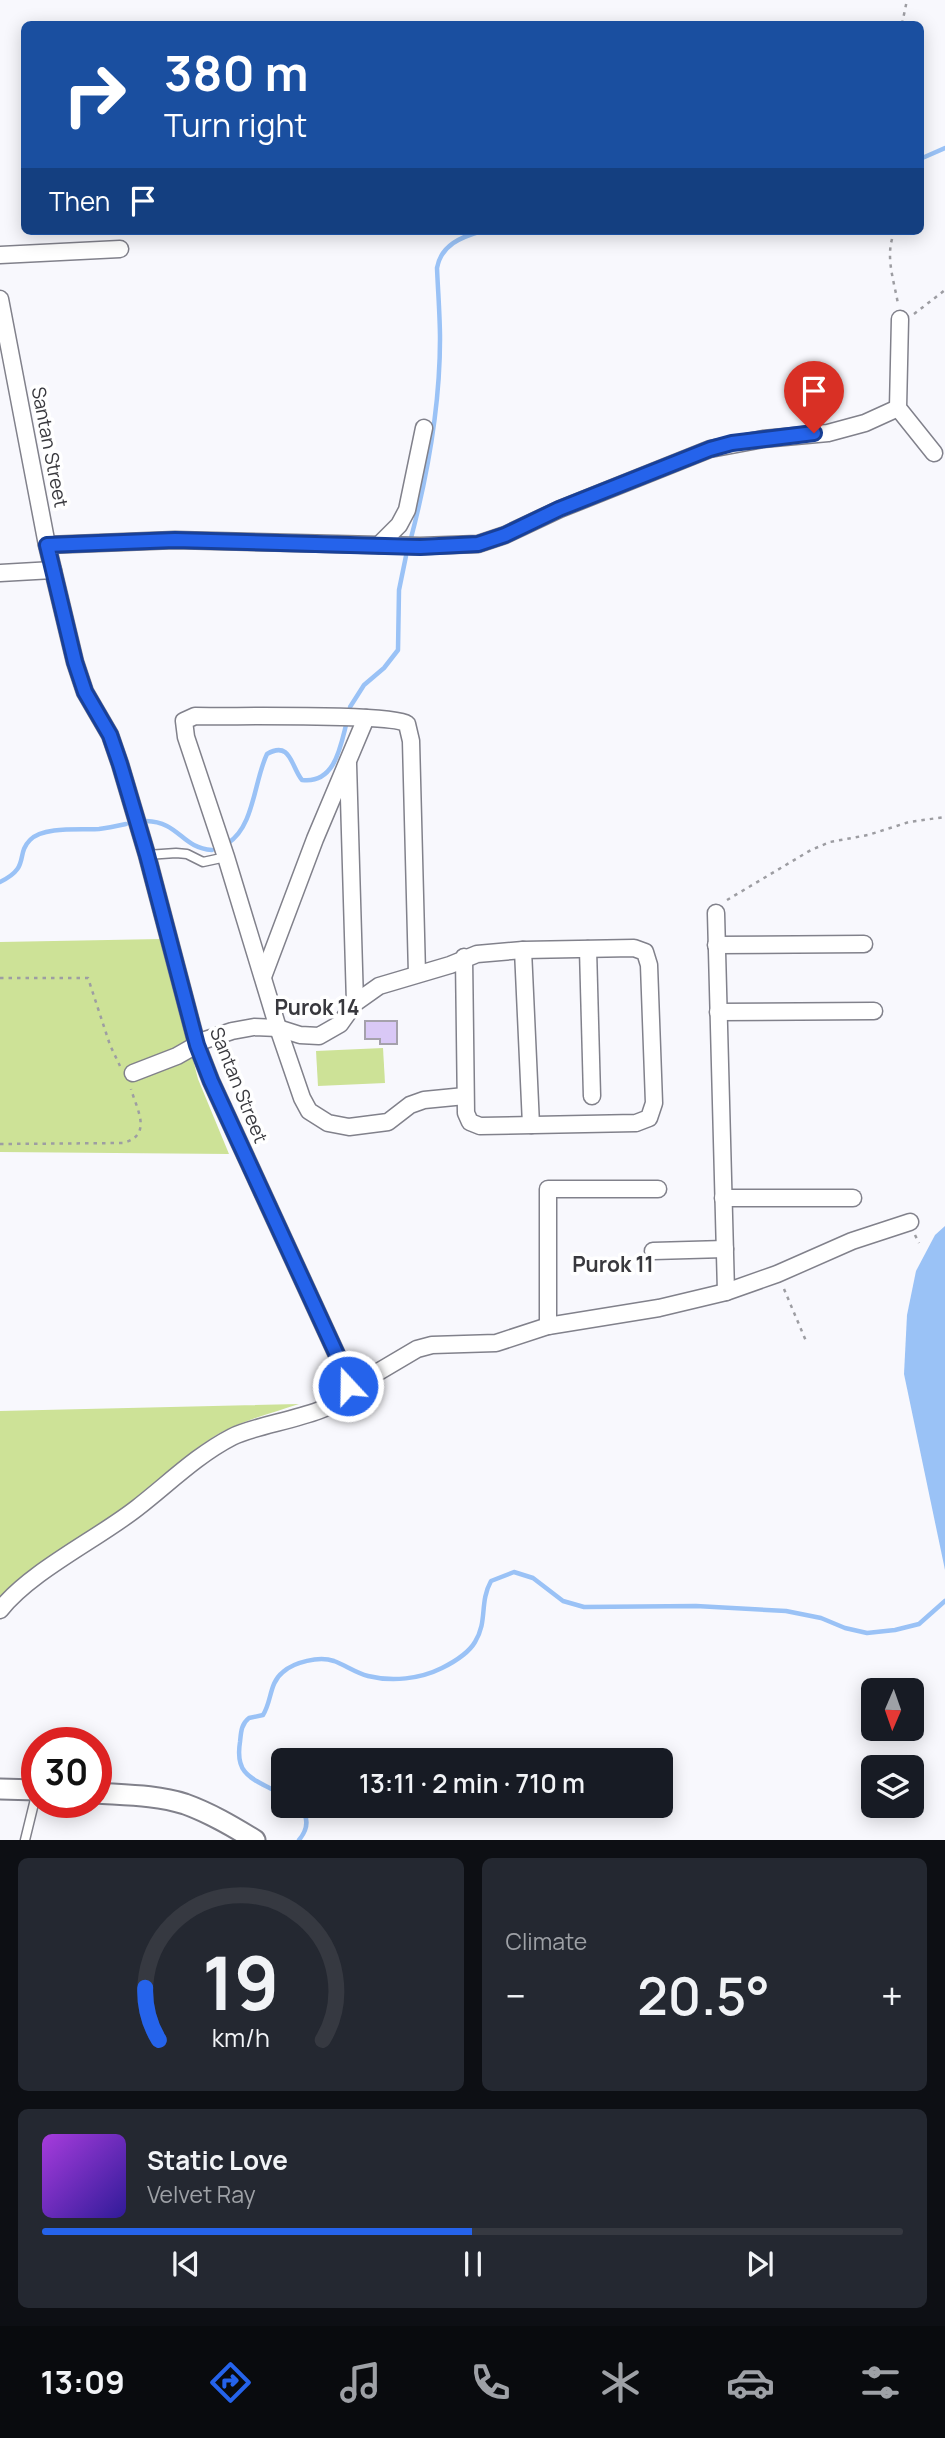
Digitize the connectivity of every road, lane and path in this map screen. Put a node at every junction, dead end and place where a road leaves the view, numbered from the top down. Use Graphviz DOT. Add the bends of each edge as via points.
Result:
graph roads {
  1 [pos="906,0"];
  2 [pos="902,21"];
  3 [pos="893,235"];
  4 [pos="120,249"];
  5 [pos="0,255"];
  6 [pos="945,290"];
  7 [pos="0,299"];
  8 [pos="900,319"];
  9 [pos="898,408"];
  10 [pos="424,428"];
  11 [pos="934,453"];
  12 [pos="47,545"];
  13 [pos="379,545"];
  14 [pos="53,570"];
  15 [pos="0,573"];
  16 [pos="366,718"];
  17 [pos="348,759"];
  18 [pos="945,817"];
  19 [pos="147,855"];
  20 [pos="226,857"];
  21 [pos="716,913"];
  22 [pos="864,944"];
  23 [pos="716,945"];
  24 [pos="588,949"];
  25 [pos="523,950"];
  26 [pos="464,957"];
  27 [pos="417,974"];
  28 [pos="0,978"];
  29 [pos="263,978"];
  30 [pos="355,1003"];
  31 [pos="718,1012"];
  32 [pos="874,1012"];
  33 [pos="278,1028"];
  34 [pos="197,1045"];
  35 [pos="133,1073"];
  36 [pos="466,1096"];
  37 [pos="592,1096"];
  38 [pos="531,1125"];
  39 [pos="0,1144"];
  40 [pos="657,1189"];
  41 [pos="723,1198"];
  42 [pos="853,1198"];
  43 [pos="910,1222"];
  44 [pos="725,1249"];
  45 [pos="653,1251"];
  46 [pos="777,1274"];
  47 [pos="726,1292"];
  48 [pos="548,1326"];
  49 [pos="806,1341"];
  50 [pos="348,1386"];
  51 [pos="0,1611"];
  52 [pos="0,1789"];
  53 [pos="21,1790"];
  54 [pos="112,1794"];
  55 [pos="30,1818"];
  56 [pos="25,1839"];
  57 [pos="255,1839"];
  1 -- 2 [label="path"];
  3 -- 8 [label="path" via="890,260"];
  4 -- 5 [label="street"];
  6 -- 8 [label="path" via="921,310"];
  7 -- 12 [label="street, Santan Street"];
  8 -- 9 [label="street"];
  9 -- 11 [label="street"];
  9 -- 13 [label="street" via="828,433 710,449 478,544"];
  10 -- 13 [label="street" via="407,510"];
  12 -- 13 [label="street" via="175,540"];
  12 -- 14 [label="street, Santan Street"];
  14 -- 15 [label="street"];
  14 -- 19 [label="street, Santan Street" via="85,692 110,735"];
  16 -- 17 [label="street"];
  16 -- 20 [label="street" via="195,716 184,721"];
  16 -- 27 [label="street" via="396,719 409,729"];
  17 -- 29 [label="street"];
  17 -- 30 [label="street"];
  18 -- 21 [label="path" via="830,842 723,903"];
  19 -- 20 [label="lane" via="176,853 204,862"];
  19 -- 34 [label="street, Santan Street"];
  20 -- 29 [label="street"];
  21 -- 23 [label="street"];
  22 -- 23 [label="street"];
  23 -- 31 [label="street"];
  24 -- 25 [label="street"];
  24 -- 37 [label="street"];
  24 -- 38 [label="street" via="634,948 648,958 653,1111 636,1123"];
  25 -- 26 [label="street"];
  25 -- 38 [label="street"];
  26 -- 27 [label="street"];
  26 -- 36 [label="street"];
  27 -- 30 [label="street" via="379,986"];
  28 -- 35 [label="path" via="88,978 118,1063"];
  29 -- 33 [label="street"];
  30 -- 33 [label="street" via="340,1024 319,1036"];
  31 -- 32 [label="street"];
  31 -- 41 [label="street"];
  33 -- 34 [label="street" via="232,1031"];
  33 -- 36 [label="street" via="302,1098 309,1111 328,1123 349,1127 388,1122 424,1100"];
  34 -- 35 [label="street"];
  34 -- 50 [label="street, Santan Street"];
  35 -- 39 [label="path" via="130,1088 142,1126 134,1140"];
  36 -- 38 [label="street" via="467,1119 473,1125"];
  40 -- 48 [label="street" via="548,1189"];
  41 -- 42 [label="street"];
  41 -- 44 [label="street"];
  43 -- 46 [label="street"];
  44 -- 45 [label="street"];
  44 -- 47 [label="street"];
  46 -- 47 [label="street"];
  46 -- 49 [label="path"];
  47 -- 48 [label="street"];
  48 -- 50 [label="street" via="496,1343 417,1349"];
  50 -- 51 [label="street" via="329,1407 229,1438 21,1589"];
  52 -- 53 [label="street"];
  54 -- 57 [label="street" via="183,1803"];
  55 -- 56 [label="lane"];
}
